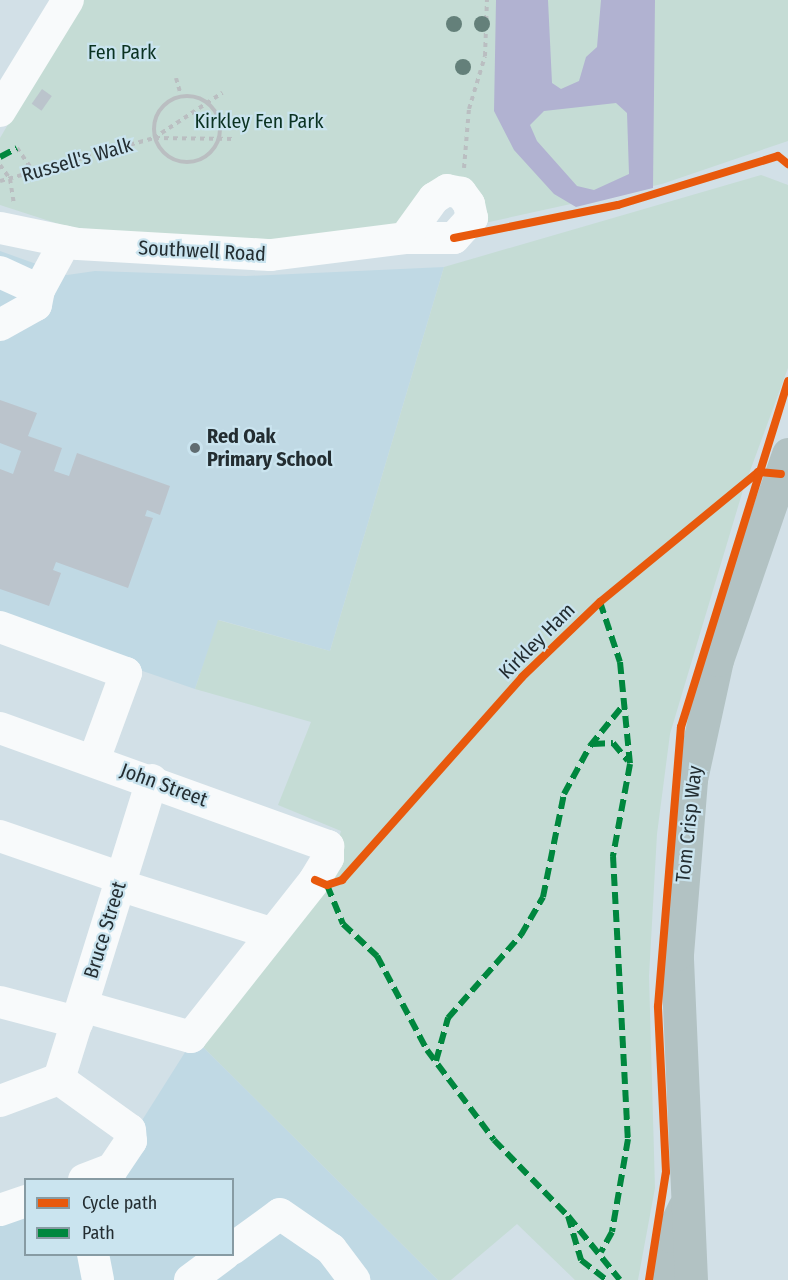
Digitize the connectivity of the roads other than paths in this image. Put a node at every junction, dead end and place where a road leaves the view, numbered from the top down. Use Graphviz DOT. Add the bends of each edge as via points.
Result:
graph roads {
  1 [pos="68,0"];
  2 [pos="1,106"];
  3 [pos="461,193"];
  4 [pos="6,230"];
  5 [pos="65,242"];
  6 [pos="0,272"];
  7 [pos="39,290"];
  8 [pos="0,326"];
  9 [pos="788,454"];
  10 [pos="0,627"];
  11 [pos="0,728"];
  12 [pos="94,760"];
  13 [pos="152,780"];
  14 [pos="0,836"];
  15 [pos="120,881"];
  16 [pos="270,933"];
  17 [pos="0,1002"];
  18 [pos="80,1014"];
  19 [pos="59,1079"];
  20 [pos="0,1101"];
  21 [pos="87,1178"];
  22 [pos="24,1202"];
  23 [pos="684,1207"];
  24 [pos="0,1210"];
  25 [pos="234,1248"];
  26 [pos="93,1256"];
  27 [pos="222,1256"];
  28 [pos="98,1280"];
  29 [pos="190,1280"];
  30 [pos="354,1280"];
  31 [pos="664,1280"];
  32 [pos="691,1280"];
  1 -- 2 [label="street"];
  3 -- 5 [label="street, Southwell Road" via="447,190 434,198 405,238 271,255"];
  4 -- 5 [label="street, Southwell Road"];
  5 -- 7 [label="street"];
  6 -- 7 [label="street"];
  7 -- 8 [label="street" via="36,305"];
  9 -- 23 [label="highway, Tom Crisp Way" via="717,660 691,779 677,954"];
  10 -- 12 [label="street" via="126,673"];
  11 -- 12 [label="street, John Street"];
  12 -- 13 [label="street, John Street"];
  13 -- 15 [label="street, Bruce Street"];
  13 -- 16 [label="street, John Street" via="328,846 328,858 315,880"];
  14 -- 15 [label="street"];
  15 -- 16 [label="street"];
  15 -- 18 [label="street, Bruce Street"];
  16 -- 18 [label="street" via="191,1037"];
  17 -- 18 [label="street"];
  18 -- 19 [label="street, Bruce Street"];
  19 -- 20 [label="street"];
  19 -- 21 [label="street" via="130,1130 131,1141 112,1169"];
  22 -- 24 [label="street"];
  23 -- 31 [label="highway, Tom Crisp Way" via="670,1236"];
  23 -- 32 [label="highway, Tom Crisp Way" via="692,1240"];
  25 -- 30 [label="street" via="280,1214 331,1249"];
  26 -- 28 [label="street"];
  27 -- 29 [label="street"];
}
